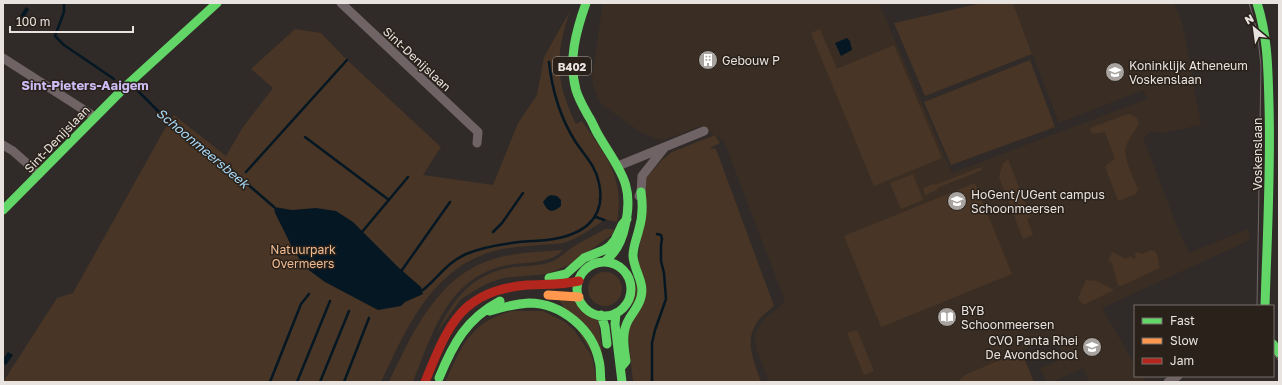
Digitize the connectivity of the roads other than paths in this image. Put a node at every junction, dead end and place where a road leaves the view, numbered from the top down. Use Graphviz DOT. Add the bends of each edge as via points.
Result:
graph roads {
  1 [pos="217,3"];
  2 [pos="340,3"];
  3 [pos="586,3"];
  4 [pos="1251,3"];
  5 [pos="1257,3"];
  6 [pos="3,58"];
  7 [pos="95,117"];
  8 [pos="704,131"];
  9 [pos="1269,131"];
  10 [pos="1279,131"];
  11 [pos="477,143"];
  12 [pos="3,145"];
  13 [pos="666,146"];
  14 [pos="622,164"];
  15 [pos="39,174"];
  16 [pos="640,195"];
  17 [pos="3,210"];
  18 [pos="627,219"];
  19 [pos="604,262"];
  20 [pos="623,263"];
  21 [pos="579,282"];
  22 [pos="528,285"];
  23 [pos="579,297"];
  24 [pos="1259,305"];
  25 [pos="1265,305"];
  26 [pos="616,313"];
  27 [pos="478,315"];
  28 [pos="601,315"];
  29 [pos="608,351"];
  30 [pos="621,367"];
  31 [pos="425,382"];
  32 [pos="437,382"];
  33 [pos="601,382"];
  34 [pos="622,382"];
  1 -- 7 [label="main road, Sint-Denijslaan"];
  2 -- 11 [label="street, Sint-Denijslaan" via="483,132"];
  3 -- 14 [label="main road, B402" via="575,34 572,60 575,88 597,134"];
  4 -- 24 [label="main road, Voskenslaan" via="1259,31 1262,61"];
  5 -- 9 [label="main road, Voskenslaan" via="1267,48"];
  6 -- 7 [label="street"];
  7 -- 15 [label="main road, Sint-Denijslaan"];
  8 -- 13 [label="street"];
  9 -- 10 [label="street"];
  9 -- 25 [label="main road, Voskenslaan"];
  12 -- 15 [label="street"];
  13 -- 14 [label="street"];
  13 -- 16 [label="street" via="642,176"];
  14 -- 16 [label="main road, B402" via="632,173"];
  14 -- 18 [label="main road, B402" via="629,203"];
  15 -- 17 [label="main road, Sint-Denijslaan"];
  16 -- 20 [label="main road, B402" via="636,225"];
  16 -- 30 [label="main road" via="641,224 633,259 640,276 641,298 626,323 626,362"];
  18 -- 19 [label="main road, B402" via="616,252"];
  18 -- 22 [label="main road" via="621,224 614,243 607,249 587,256 562,276 536,279"];
  19 -- 20 [label="main road" via="618,265"];
  19 -- 21 [label="main road, B402" via="588,268"];
  20 -- 26 [label="main road" via="631,285 631,293 626,305"];
  21 -- 22 [label="main road"];
  21 -- 23 [label="main road"];
  22 -- 31 [label="main road" via="490,293 467,307 447,332"];
  23 -- 27 [label="main road" via="558,295 509,298 485,308"];
  23 -- 28 [label="main road" via="587,310"];
  26 -- 28 [label="main road"];
  26 -- 30 [label="main road" via="615,324"];
  27 -- 32 [label="main road" via="458,338"];
  27 -- 33 [label="main road" via="524,302 548,306 564,313 575,320 592,340 598,352"];
  28 -- 29 [label="main road"];
  30 -- 34 [label="main road"];
}
